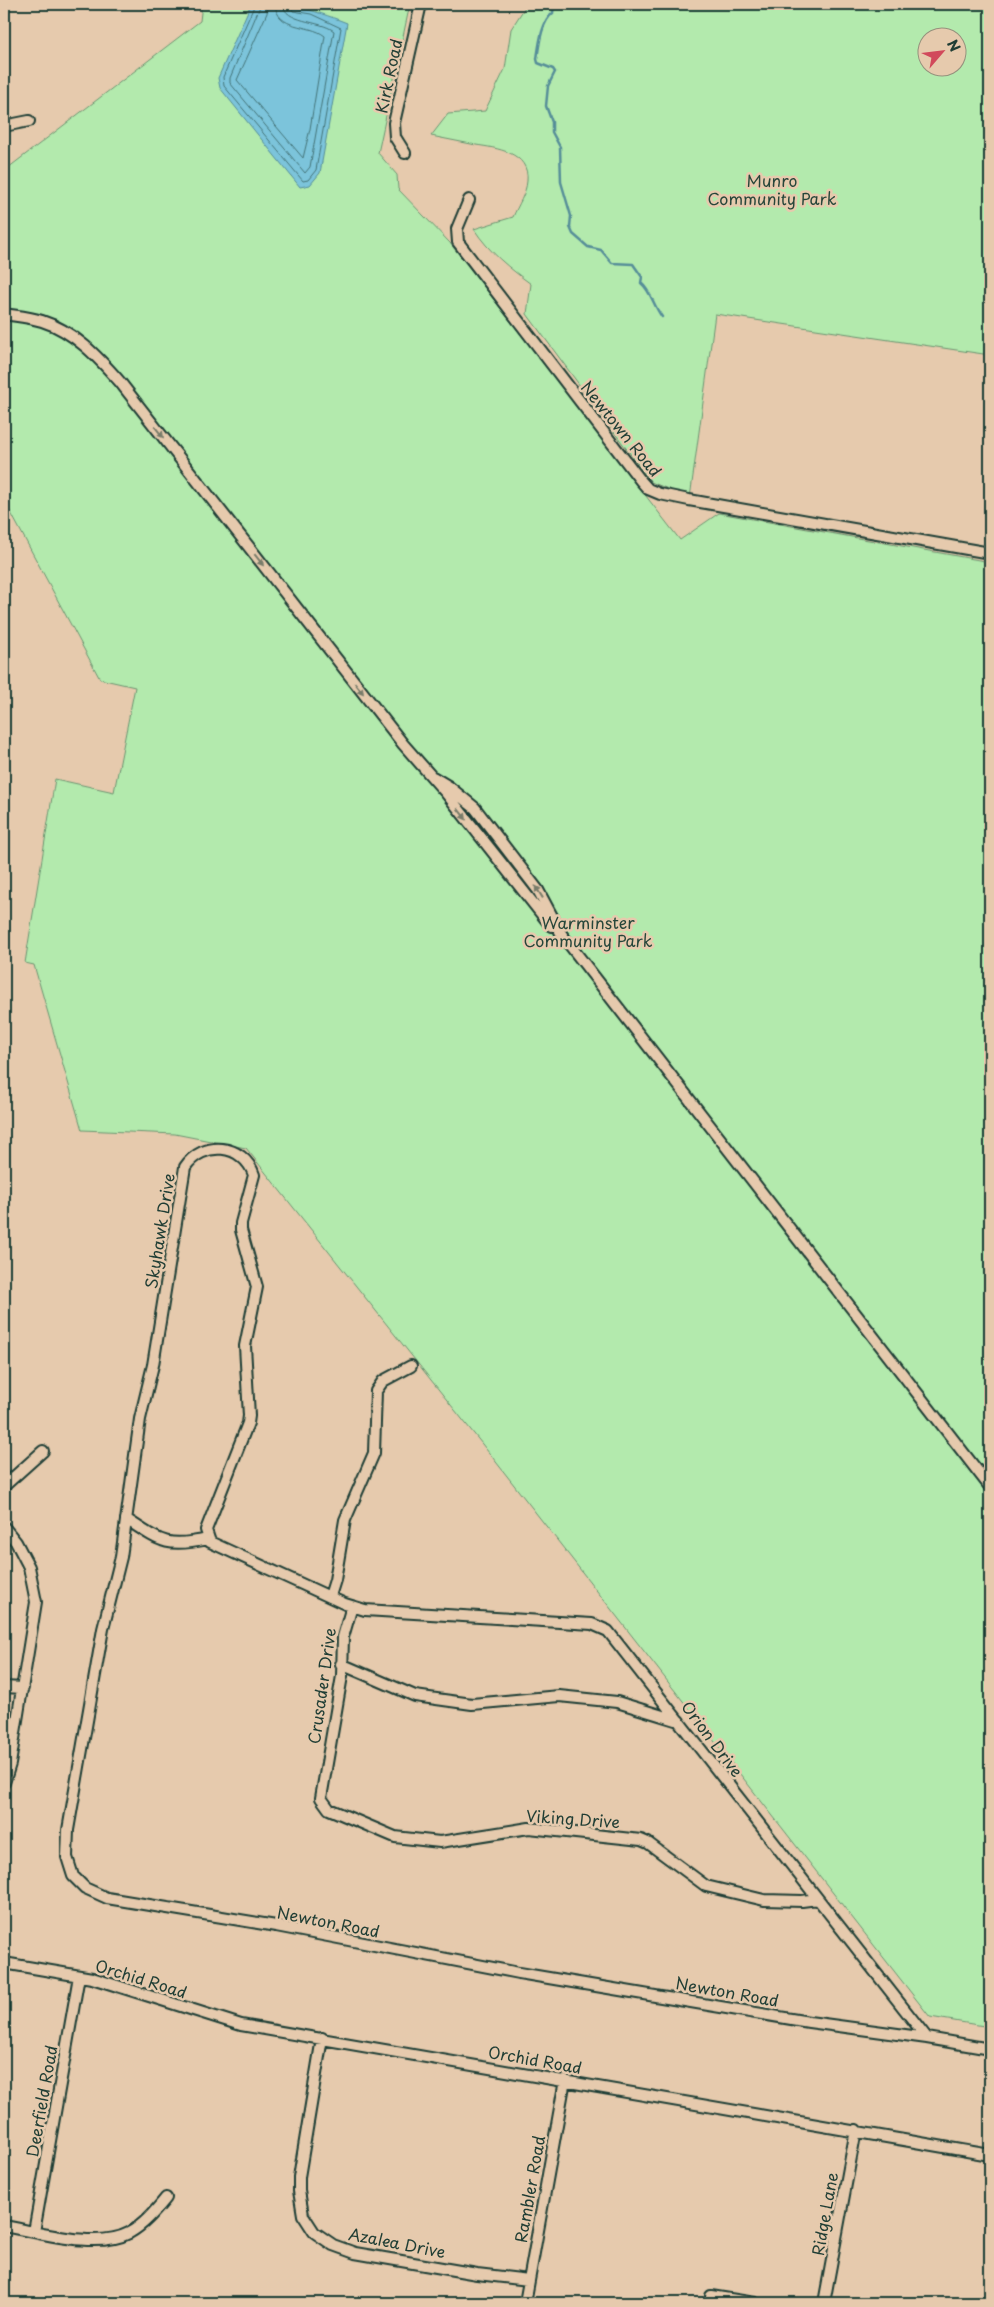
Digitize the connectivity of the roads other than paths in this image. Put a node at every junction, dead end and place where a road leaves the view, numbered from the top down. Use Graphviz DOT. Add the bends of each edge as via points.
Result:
graph roads {
  1 [pos="421,4"];
  2 [pos="29,121"];
  3 [pos="4,126"];
  4 [pos="405,153"];
  5 [pos="469,200"];
  6 [pos="4,314"];
  7 [pos="990,553"];
  8 [pos="411,1366"];
  9 [pos="43,1451"];
  10 [pos="4,1486"];
  11 [pos="990,1486"];
  12 [pos="126,1519"];
  13 [pos="4,1527"];
  14 [pos="125,1535"];
  15 [pos="207,1538"];
  16 [pos="330,1596"];
  17 [pos="352,1606"];
  18 [pos="342,1664"];
  19 [pos="4,1687"];
  20 [pos="23,1688"];
  21 [pos="679,1721"];
  22 [pos="4,1783"];
  23 [pos="322,1801"];
  24 [pos="817,1899"];
  25 [pos="4,1962"];
  26 [pos="79,1976"];
  27 [pos="322,2038"];
  28 [pos="927,2038"];
  29 [pos="990,2049"];
  30 [pos="565,2080"];
  31 [pos="856,2130"];
  32 [pos="990,2155"];
  33 [pos="166,2198"];
  34 [pos="4,2226"];
  35 [pos="34,2232"];
  36 [pos="529,2280"];
  37 [pos="711,2296"];
  38 [pos="525,2303"];
  39 [pos="755,2303"];
  40 [pos="824,2303"];
  1 -- 4 [label="street, Kirk Road" via="394,123 395,137"];
  2 -- 3 [label="street"];
  5 -- 7 [label="street, Newtown Road" via="457,229 458,242 648,488 682,499"];
  6 -- 11 [label="street, one-way" via="42,321 77,339 129,394 403,744 433,777 475,808 538,890 562,935"];
  8 -- 16 [label="street" via="383,1381 376,1391 374,1453 345,1520"];
  9 -- 10 [label="street"];
  12 -- 14 [label="street, Skyhawk Drive"];
  12 -- 15 [label="street" via="171,1544"];
  12 -- 15 [label="street, Skyhawk Drive" via="140,1419 153,1365 185,1167 199,1152 224,1149 241,1156 254,1175 241,1230 257,1287 245,1346 248,1423 210,1517"];
  13 -- 20 [label="street" via="29,1567 36,1602"];
  14 -- 28 [label="street, Newton Road" via="103,1629 68,1830 69,1867 85,1888 131,1904 276,1926 519,1973 810,2022"];
  15 -- 16 [label="street" via="214,1545"];
  16 -- 17 [label="street, Orion Drive"];
  17 -- 18 [label="street, Crusader Drive" via="343,1637"];
  17 -- 21 [label="street, Orion Drive" via="365,1610 600,1626 614,1636"];
  18 -- 21 [label="street" via="423,1698 472,1704 559,1696 617,1702"];
  18 -- 23 [label="street, Crusader Drive"];
  19 -- 20 [label="street"];
  20 -- 22 [label="street"];
  21 -- 24 [label="street, Orion Drive"];
  23 -- 24 [label="street, Viking Drive" via="329,1809 395,1837 440,1842 529,1828 641,1840 706,1886 764,1900"];
  24 -- 28 [label="street, Orion Drive"];
  25 -- 26 [label="street, Orchid Road"];
  26 -- 27 [label="street, Orchid Road" via="241,2025"];
  26 -- 35 [label="street, Deerfield Road"];
  27 -- 30 [label="street, Orchid Road"];
  27 -- 36 [label="street, Azalea Drive" via="299,2177 302,2210 314,2232 333,2245 355,2253"];
  28 -- 29 [label="street"];
  30 -- 31 [label="street, Orchid Road"];
  30 -- 36 [label="street, Rambler Road"];
  31 -- 32 [label="street, Orchid Road"];
  31 -- 40 [label="street, Ridge Lane"];
  33 -- 35 [label="street" via="133,2230 112,2240 90,2241"];
  34 -- 35 [label="street"];
  36 -- 38 [label="street, Rambler Road"];
  37 -- 39 [label="street"];
}
